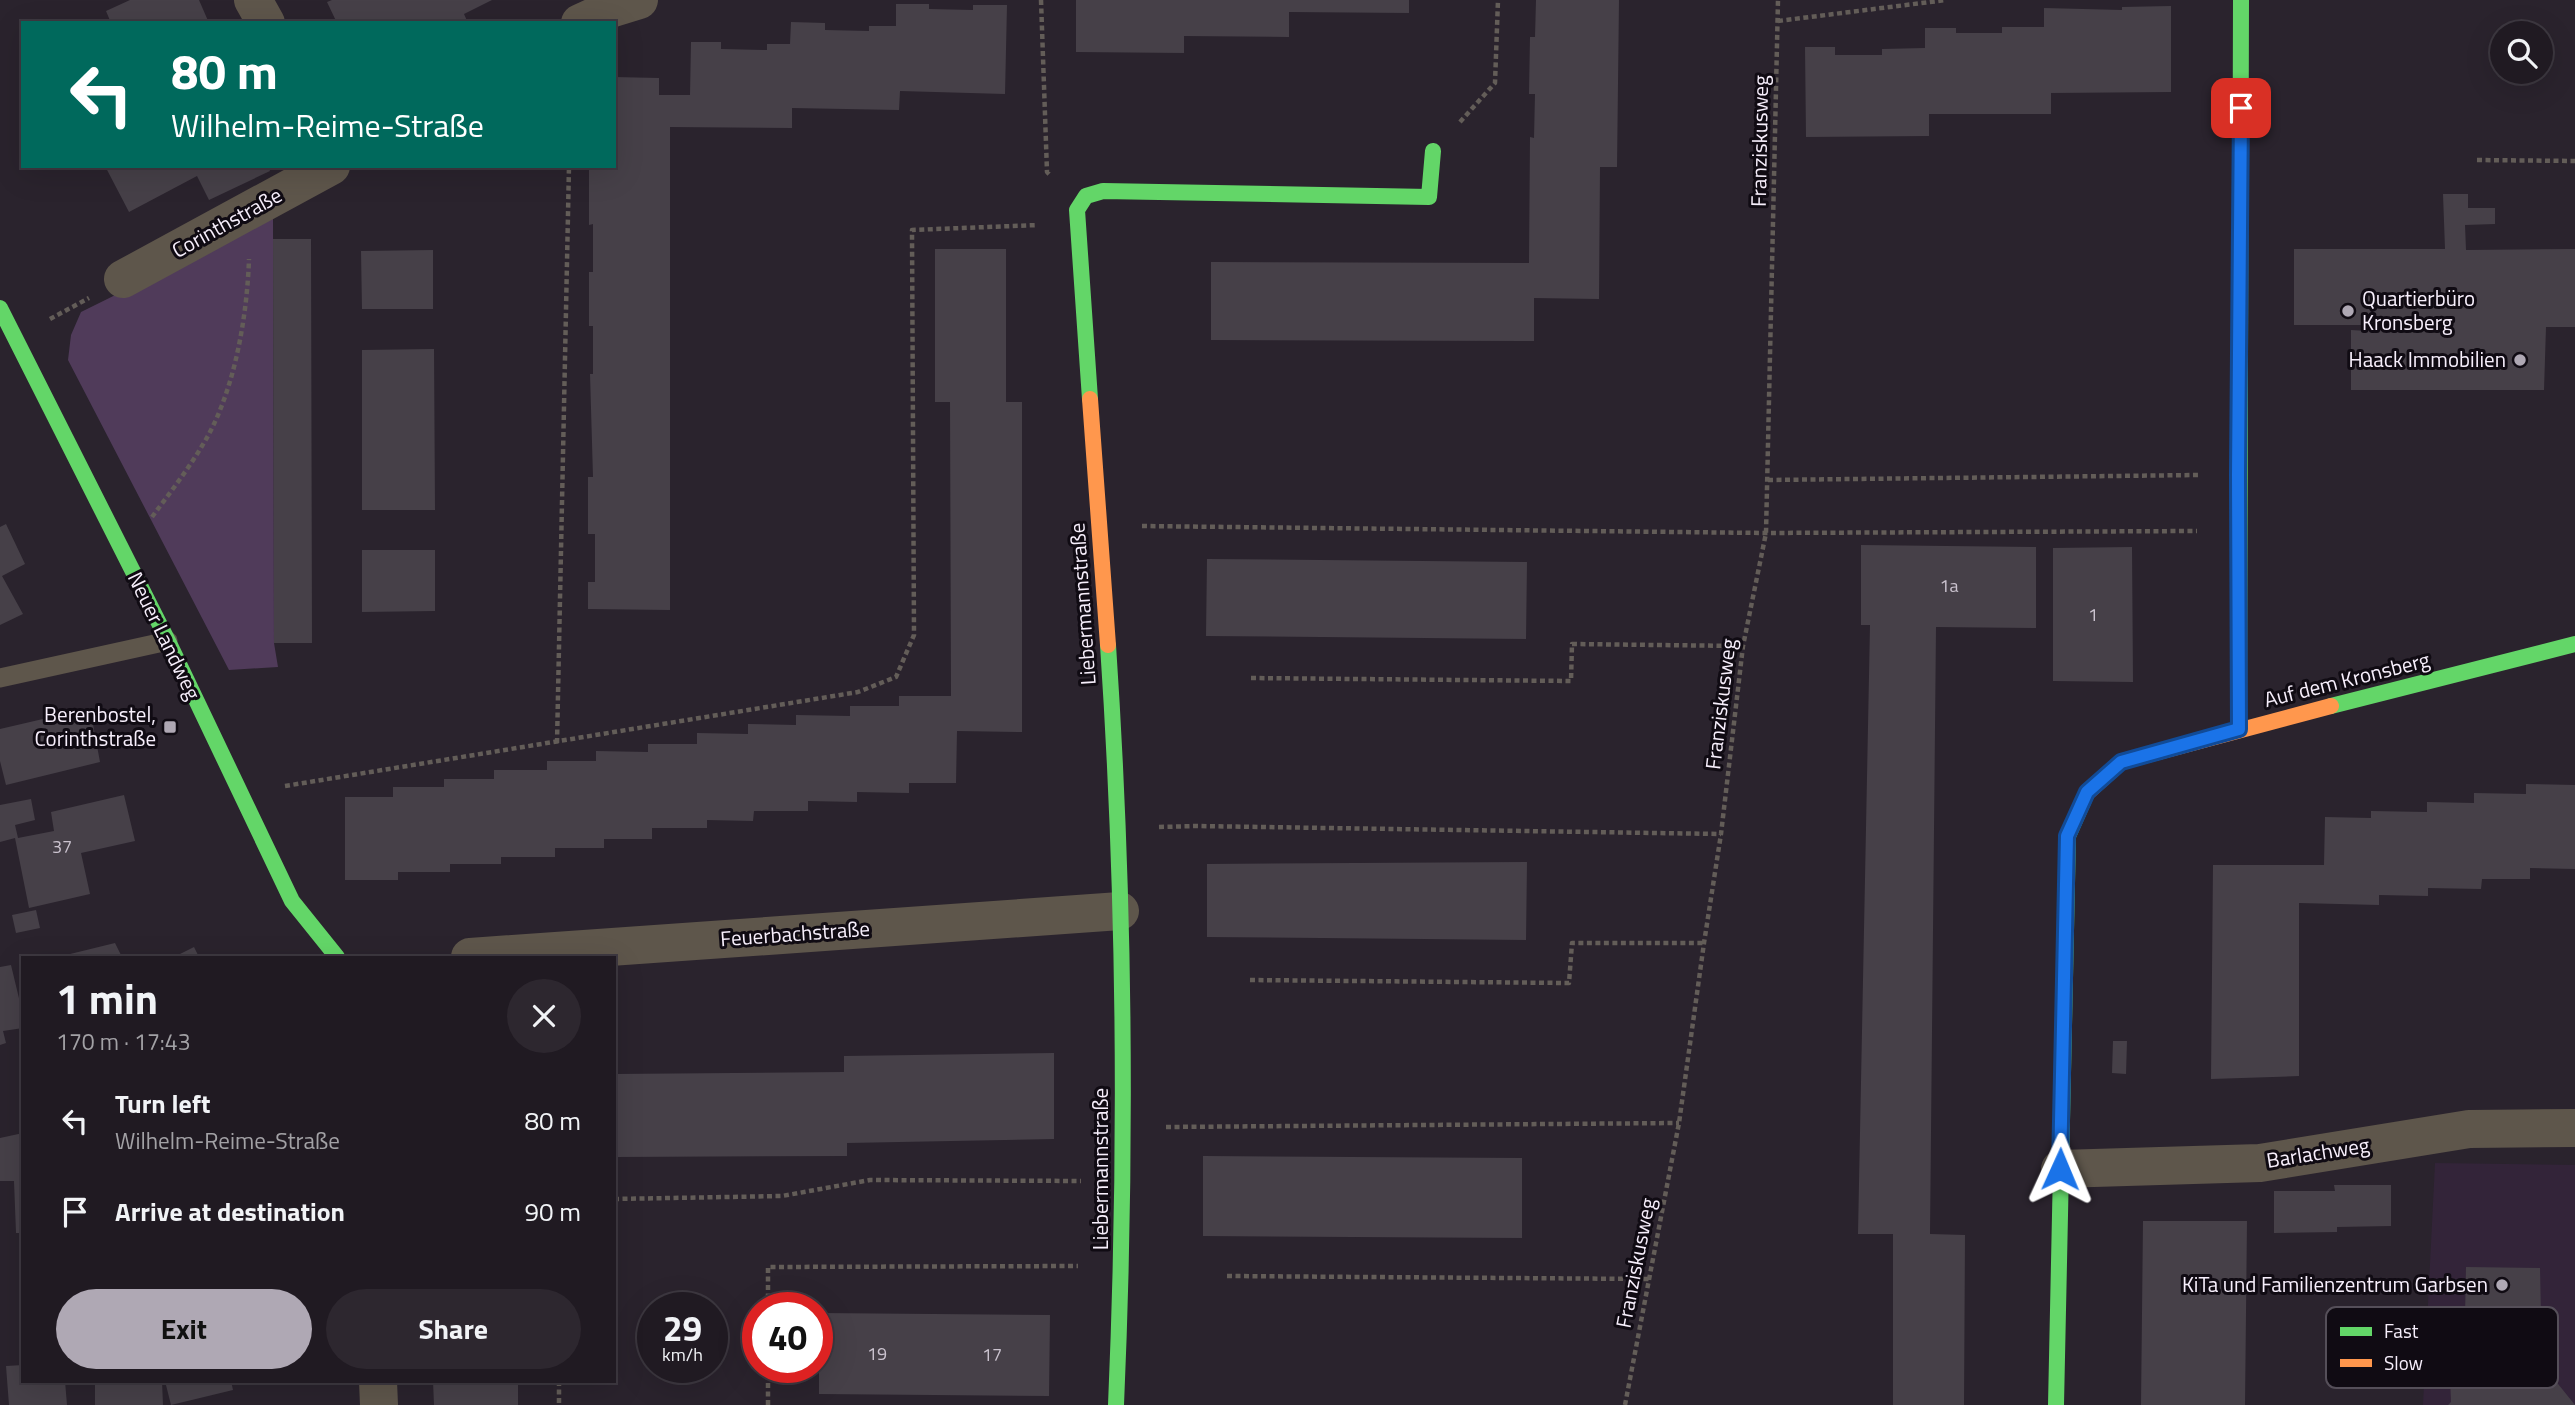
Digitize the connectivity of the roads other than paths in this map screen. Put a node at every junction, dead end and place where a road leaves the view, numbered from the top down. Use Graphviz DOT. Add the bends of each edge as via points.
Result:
graph roads {
  1 [pos="253,0"];
  2 [pos="639,0"];
  3 [pos="2241,0"];
  4 [pos="265,21"];
  5 [pos="584,21"];
  6 [pos="1433,151"];
  7 [pos="327,168"];
  8 [pos="123,279"];
  9 [pos="0,308"];
  10 [pos="168,641"];
  11 [pos="2575,644"];
  12 [pos="0,678"];
  13 [pos="2239,729"];
  14 [pos="1119,911"];
  15 [pos="336,956"];
  16 [pos="484,956"];
  17 [pos="2575,1128"];
  18 [pos="2060,1169"];
  19 [pos="378,1383"];
  20 [pos="379,1405"];
  21 [pos="1116,1405"];
  22 [pos="2056,1405"];
  1 -- 4 [label="street"];
  2 -- 5 [label="street"];
  3 -- 13 [label="street"];
  6 -- 14 [label="street, Liebermannstraße" via="1429,197 1103,191 1082,198 1077,224 1111,714"];
  7 -- 8 [label="street, Corinthstraße"];
  9 -- 10 [label="street, Neuer Landweg"];
  10 -- 12 [label="lane"];
  10 -- 15 [label="street, Neuer Landweg" via="292,901"];
  11 -- 13 [label="street, Auf dem Kronsberg"];
  13 -- 18 [label="street, Auf dem Kronsberg" via="2121,762 2087,792 2067,836"];
  14 -- 16 [label="street, Feuerbachstraße"];
  14 -- 21 [label="street, Liebermannstraße" via="1122,1182"];
  17 -- 18 [label="street, Barlachweg" via="2469,1129 2260,1163"];
  18 -- 22 [label="street, Auf dem Kronsberg"];
  19 -- 20 [label="street"];
}
